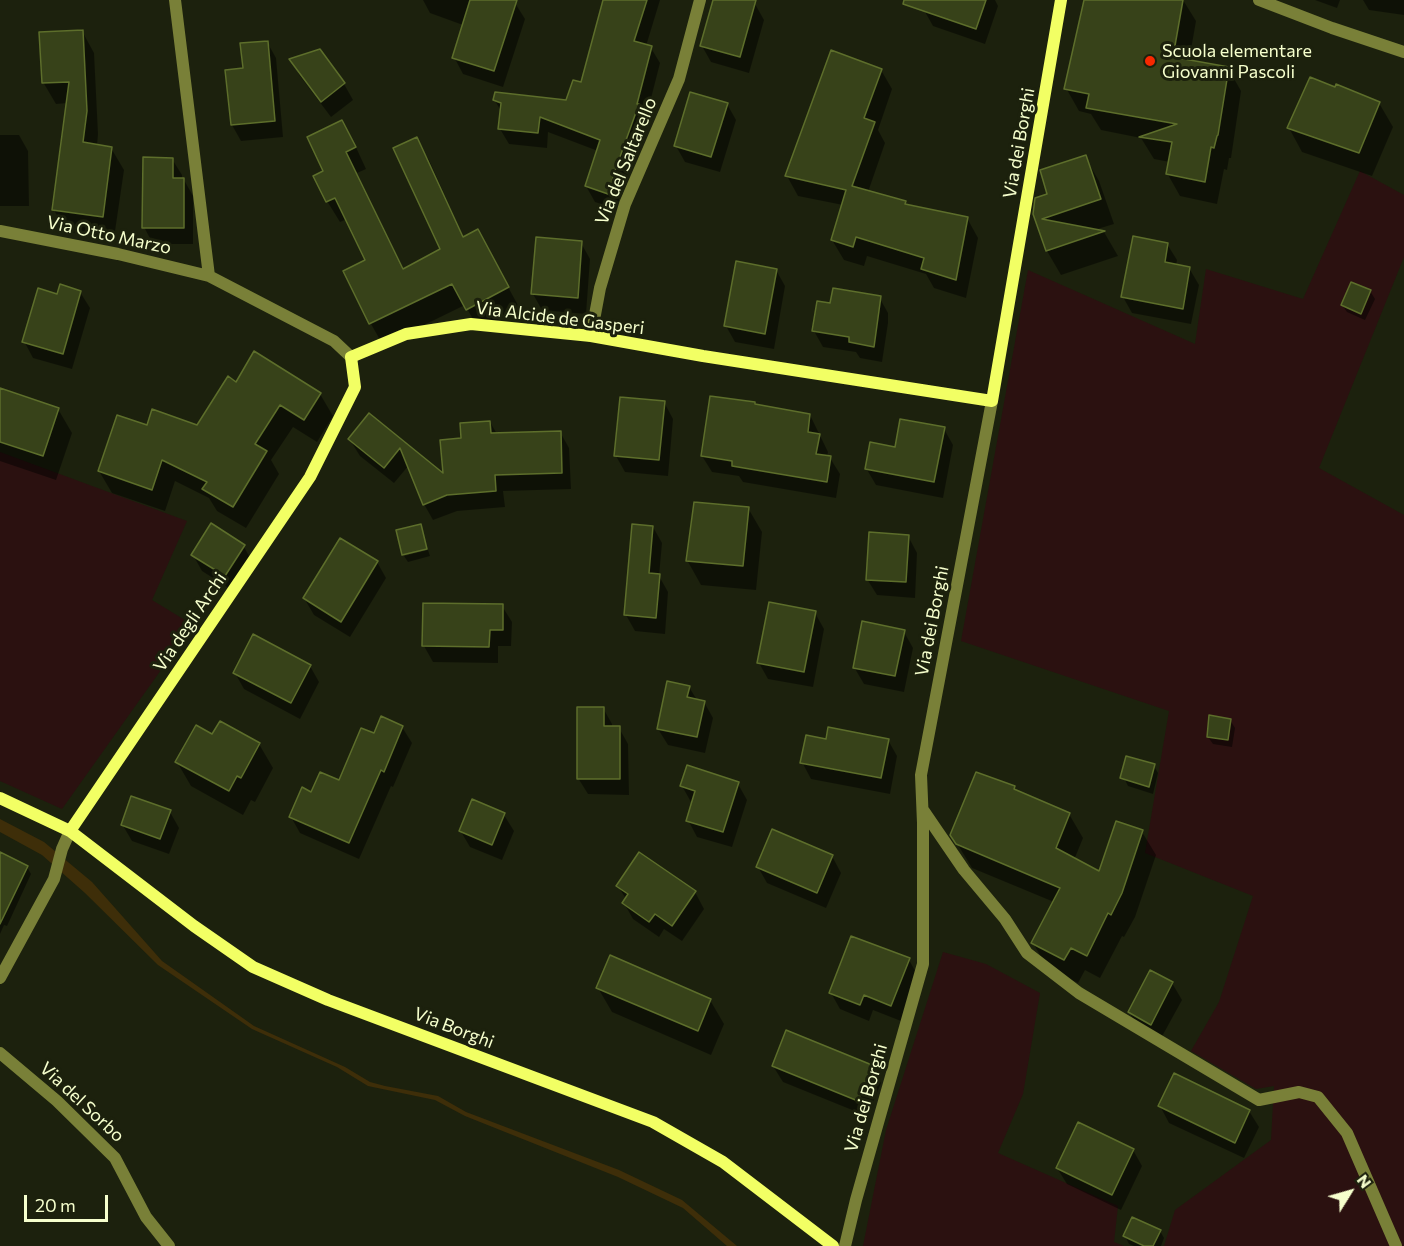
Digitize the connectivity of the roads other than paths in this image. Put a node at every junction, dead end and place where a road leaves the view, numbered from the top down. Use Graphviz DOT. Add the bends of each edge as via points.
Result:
graph roads {
  1 [pos="175,0"];
  2 [pos="700,0"];
  3 [pos="1061,0"];
  4 [pos="1259,0"];
  5 [pos="1404,52"];
  6 [pos="0,231"];
  7 [pos="209,276"];
  8 [pos="591,336"];
  9 [pos="351,357"];
  10 [pos="992,401"];
  11 [pos="0,798"];
  12 [pos="923,809"];
  13 [pos="70,831"];
  14 [pos="0,978"];
  15 [pos="0,1053"];
  16 [pos="169,1246"];
  17 [pos="833,1246"];
  18 [pos="845,1246"];
  19 [pos="1396,1246"];
  1 -- 7 [label="street"];
  2 -- 8 [label="street, Via del Saltarello" via="679,79 625,204 600,288"];
  3 -- 10 [label="street, Via dei Borghi"];
  4 -- 5 [label="street"];
  6 -- 7 [label="street, Via Otto Marzo"];
  7 -- 9 [label="street" via="334,341"];
  8 -- 9 [label="street, Via Alcide de Gasperi" via="471,324 406,333"];
  8 -- 10 [label="street, Via Alcide de Gasperi"];
  9 -- 13 [label="street, Via degli Archi" via="355,387 310,477"];
  10 -- 12 [label="street, Via dei Borghi" via="921,775"];
  11 -- 13 [label="street"];
  12 -- 18 [label="street, Via dei Borghi" via="923,964"];
  12 -- 19 [label="street" via="1027,953 1078,993 1259,1100 1299,1092 1318,1097 1347,1133"];
  13 -- 14 [label="street" via="54,879"];
  13 -- 17 [label="street, Via Borghi" via="253,967 328,1000 653,1122 723,1162"];
  15 -- 16 [label="street, Via del Sorbo" via="116,1158 146,1217"];
}
